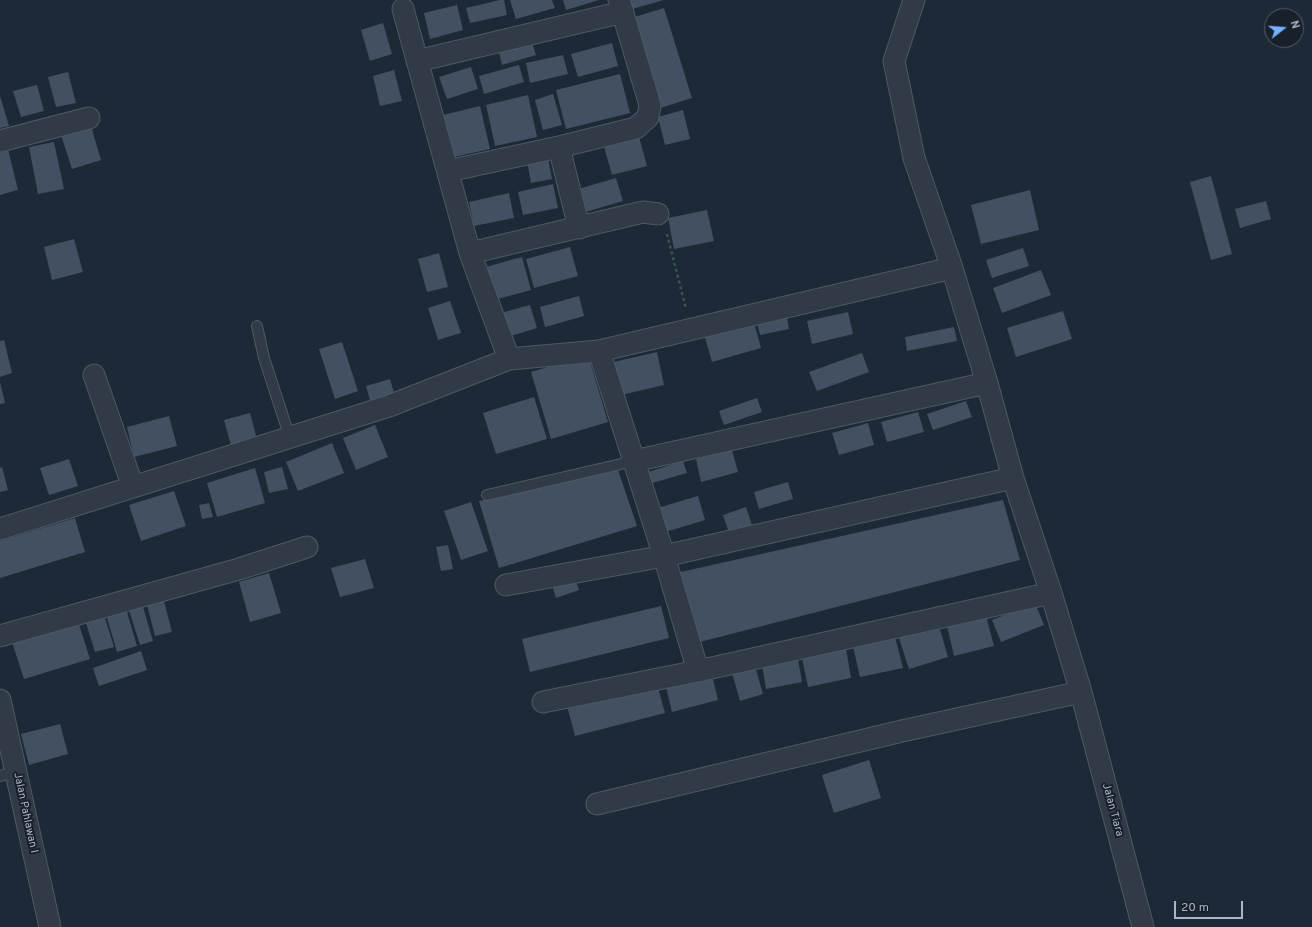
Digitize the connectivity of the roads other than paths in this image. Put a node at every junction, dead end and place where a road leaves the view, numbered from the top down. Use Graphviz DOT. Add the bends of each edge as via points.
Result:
graph roads {
  1 [pos="914,0"];
  2 [pos="621,6"];
  3 [pos="403,9"];
  4 [pos="417,61"];
  5 [pos="89,118"];
  6 [pos="0,141"];
  7 [pos="559,147"];
  8 [pos="448,171"];
  9 [pos="658,214"];
  10 [pos="579,228"];
  11 [pos="470,253"];
  12 [pos="952,268"];
  13 [pos="257,326"];
  14 [pos="599,351"];
  15 [pos="508,360"];
  16 [pos="94,375"];
  17 [pos="987,383"];
  18 [pos="290,438"];
  19 [pos="634,461"];
  20 [pos="1013,478"];
  21 [pos="133,487"];
  22 [pos="487,495"];
  23 [pos="0,529"];
  24 [pos="307,547"];
  25 [pos="664,556"];
  26 [pos="506,584"];
  27 [pos="1051,592"];
  28 [pos="0,636"];
  29 [pos="698,672"];
  30 [pos="1081,692"];
  31 [pos="0,700"];
  32 [pos="543,702"];
  33 [pos="8,774"];
  34 [pos="597,804"];
  35 [pos="50,927"];
  36 [pos="1143,927"];
  1 -- 12 [label="street, Jalan Tiara" via="894,61 914,158"];
  2 -- 4 [label="street"];
  2 -- 7 [label="street" via="650,105 648,117 636,128"];
  3 -- 4 [label="street"];
  4 -- 8 [label="street"];
  5 -- 6 [label="street"];
  7 -- 8 [label="street"];
  7 -- 10 [label="street"];
  8 -- 11 [label="street"];
  9 -- 10 [label="street" via="643,212"];
  10 -- 11 [label="street"];
  11 -- 15 [label="street"];
  12 -- 14 [label="street"];
  12 -- 17 [label="street, Jalan Tiara"];
  13 -- 18 [label="lane" via="264,358"];
  14 -- 15 [label="street"];
  14 -- 19 [label="street"];
  15 -- 18 [label="street" via="389,406"];
  16 -- 21 [label="street"];
  17 -- 19 [label="street"];
  17 -- 20 [label="street, Jalan Tiara"];
  18 -- 21 [label="street"];
  19 -- 22 [label="lane"];
  19 -- 25 [label="street"];
  20 -- 25 [label="street"];
  20 -- 27 [label="street, Jalan Tiara"];
  21 -- 23 [label="street"];
  24 -- 28 [label="street" via="239,569"];
  25 -- 26 [label="street"];
  25 -- 29 [label="street"];
  27 -- 29 [label="street"];
  27 -- 30 [label="street, Jalan Tiara"];
  29 -- 32 [label="street"];
  30 -- 34 [label="street" via="902,731"];
  30 -- 36 [label="street, Jalan Tiara"];
  31 -- 33 [label="street, Jalan Pahlawan I"];
  33 -- 35 [label="street, Jalan Pahlawan I"];
}
